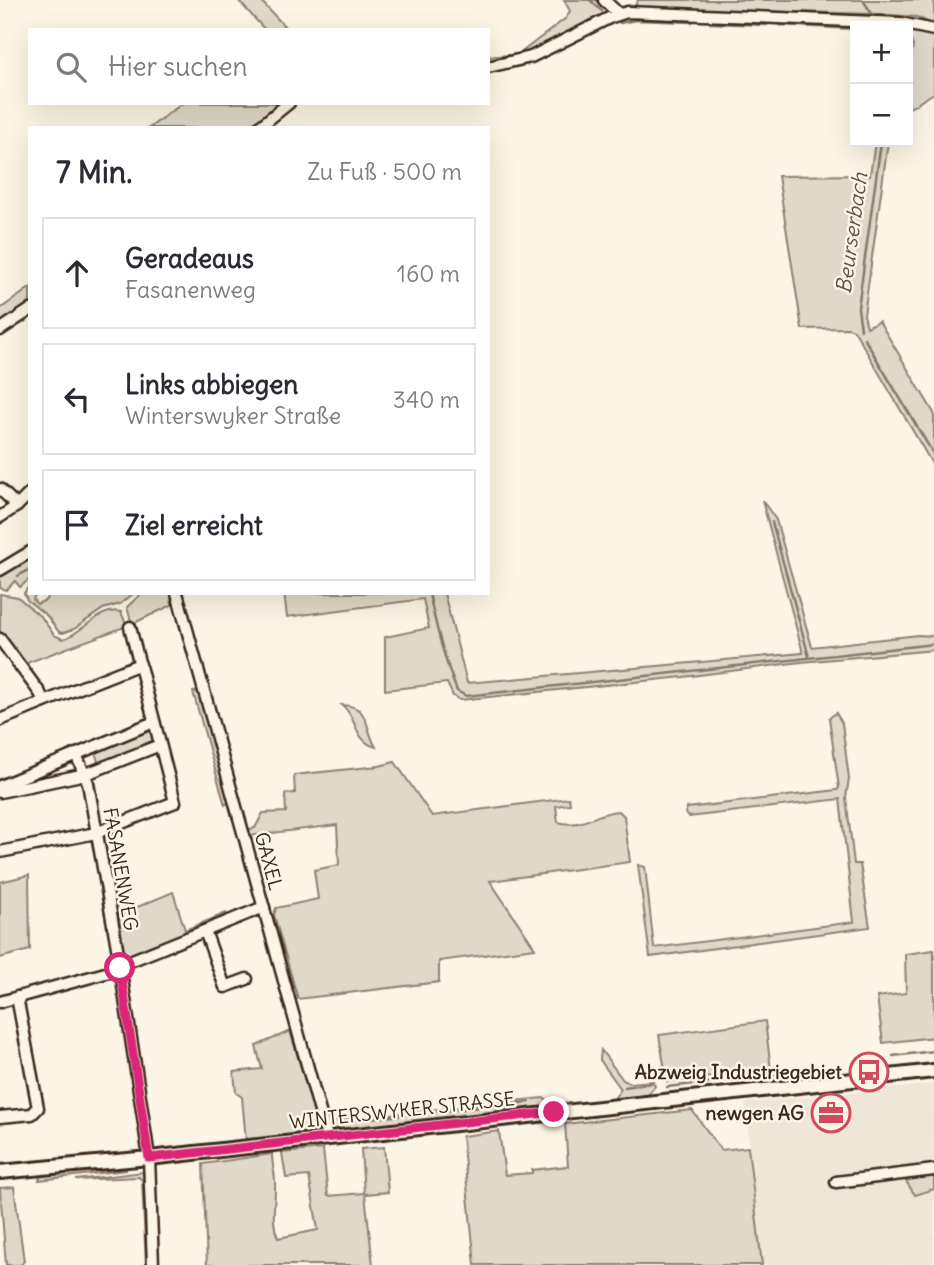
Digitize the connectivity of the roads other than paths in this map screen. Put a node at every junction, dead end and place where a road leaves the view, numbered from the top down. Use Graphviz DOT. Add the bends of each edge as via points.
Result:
graph roads {
  1 [pos="604,0"];
  2 [pos="619,14"];
  3 [pos="934,30"];
  4 [pos="490,67"];
  5 [pos="287,105"];
  6 [pos="260,126"];
  7 [pos="28,311"];
  8 [pos="0,330"];
  9 [pos="0,489"];
  10 [pos="28,495"];
  11 [pos="17,506"];
  12 [pos="0,517"];
  13 [pos="28,553"];
  14 [pos="0,570"];
  15 [pos="178,595"];
  16 [pos="130,627"];
  17 [pos="0,639"];
  18 [pos="140,664"];
  19 [pos="44,702"];
  20 [pos="0,720"];
  21 [pos="154,722"];
  22 [pos="160,745"];
  23 [pos="76,754"];
  24 [pos="86,774"];
  25 [pos="0,786"];
  26 [pos="0,792"];
  27 [pos="96,833"];
  28 [pos="0,852"];
  29 [pos="264,907"];
  30 [pos="205,931"];
  31 [pos="120,968"];
  32 [pos="247,979"];
  33 [pos="17,997"];
  34 [pos="0,1002"];
  35 [pos="934,1071"];
  36 [pos="0,1117"];
  37 [pos="327,1137"];
  38 [pos="149,1158"];
  39 [pos="934,1170"];
  40 [pos="0,1172"];
  41 [pos="836,1182"];
  42 [pos="153,1265"];
  1 -- 2 [label="street"];
  2 -- 3 [label="street" via="911,23"];
  2 -- 4 [label="street" via="531,57"];
  5 -- 6 [label="street"];
  7 -- 8 [label="street"];
  9 -- 11 [label="street"];
  10 -- 11 [label="street"];
  11 -- 12 [label="street"];
  13 -- 14 [label="street"];
  15 -- 29 [label="street, GAXEL"];
  16 -- 18 [label="street"];
  17 -- 19 [label="street"];
  18 -- 19 [label="street"];
  18 -- 21 [label="street"];
  19 -- 20 [label="street"];
  21 -- 22 [label="street"];
  21 -- 23 [label="street"];
  22 -- 24 [label="street"];
  22 -- 27 [label="street" via="175,802"];
  23 -- 24 [label="street, FASANENWEG"];
  23 -- 25 [label="street"];
  24 -- 26 [label="street"];
  24 -- 27 [label="street, FASANENWEG"];
  27 -- 28 [label="street"];
  27 -- 31 [label="street, FASANENWEG"];
  29 -- 30 [label="street"];
  29 -- 37 [label="street, GAXEL"];
  30 -- 31 [label="street"];
  30 -- 32 [label="street" via="225,987"];
  31 -- 33 [label="street"];
  31 -- 38 [label="street, FASANENWEG"];
  33 -- 34 [label="street"];
  33 -- 36 [label="street" via="38,1108 32,1114"];
  35 -- 37 [label="street, WINTERSWYKER STRASSE"];
  37 -- 38 [label="street, WINTERSWYKER STRASSE"];
  38 -- 40 [label="street, WINTERSWYKER STRASSE"];
  38 -- 42 [label="street, FASANENWEG"];
  39 -- 41 [label="street"];
}
